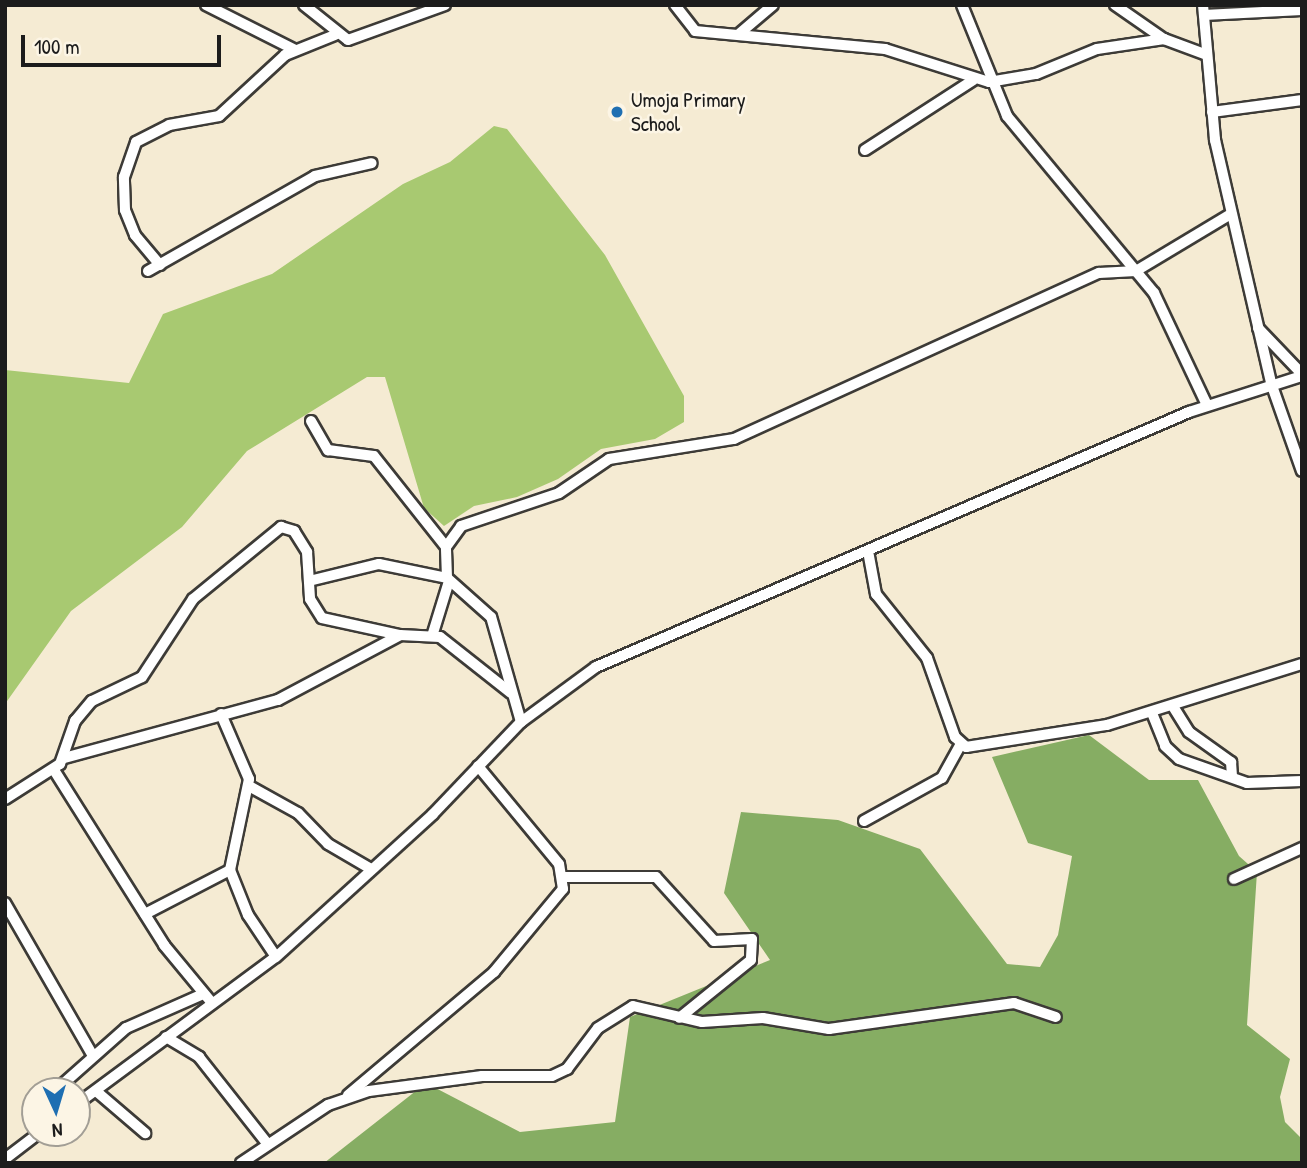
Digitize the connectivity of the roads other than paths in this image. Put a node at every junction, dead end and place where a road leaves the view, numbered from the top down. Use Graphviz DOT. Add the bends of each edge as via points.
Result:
graph roads {
  1 [pos="206,5"];
  2 [pos="304,5"];
  3 [pos="445,5"];
  4 [pos="675,5"];
  5 [pos="773,5"];
  6 [pos="962,5"];
  7 [pos="1115,5"];
  8 [pos="1203,10"];
  9 [pos="1302,10"];
  10 [pos="740,33"];
  11 [pos="335,36"];
  12 [pos="1164,39"];
  13 [pos="295,50"];
  14 [pos="1207,55"];
  15 [pos="973,80"];
  16 [pos="989,82"];
  17 [pos="1302,100"];
  18 [pos="1212,112"];
  19 [pos="865,150"];
  20 [pos="372,163"];
  21 [pos="1231,214"];
  22 [pos="160,265"];
  23 [pos="148,271"];
  24 [pos="1136,271"];
  25 [pos="1258,328"];
  26 [pos="1302,375"];
  27 [pos="1271,383"];
  28 [pos="1206,405"];
  29 [pos="311,421"];
  30 [pos="1302,471"];
  31 [pos="446,547"];
  32 [pos="868,551"];
  33 [pos="448,580"];
  34 [pos="309,581"];
  35 [pos="433,633"];
  36 [pos="400,635"];
  37 [pos="1302,664"];
  38 [pos="511,693"];
  39 [pos="1174,708"];
  40 [pos="1152,713"];
  41 [pos="221,714"];
  42 [pos="522,722"];
  43 [pos="960,745"];
  44 [pos="64,758"];
  45 [pos="478,766"];
  46 [pos="54,770"];
  47 [pos="1233,776"];
  48 [pos="1302,781"];
  49 [pos="249,786"];
  50 [pos="5,799"];
  51 [pos="864,821"];
  52 [pos="1302,848"];
  53 [pos="371,869"];
  54 [pos="230,870"];
  55 [pos="565,877"];
  56 [pos="1234,879"];
  57 [pos="5,903"];
  58 [pos="145,914"];
  59 [pos="276,957"];
  60 [pos="203,994"];
  61 [pos="212,1003"];
  62 [pos="1056,1017"];
  63 [pos="679,1018"];
  64 [pos="166,1037"];
  65 [pos="92,1054"];
  66 [pos="69,1077"];
  67 [pos="96,1091"];
  68 [pos="91,1094"];
  69 [pos="342,1100"];
  70 [pos="145,1133"];
  71 [pos="5,1140"];
  72 [pos="267,1143"];
  73 [pos="9,1155"];
  74 [pos="242,1163"];
  1 -- 13 [label="street"];
  2 -- 11 [label="street"];
  3 -- 11 [label="street" via="378,34"];
  4 -- 10 [label="street" via="695,31"];
  5 -- 10 [label="street"];
  6 -- 16 [label="street"];
  7 -- 12 [label="street"];
  8 -- 9 [label="street"];
  8 -- 14 [label="street"];
  10 -- 15 [label="street" via="885,49"];
  11 -- 13 [label="street"];
  12 -- 14 [label="street"];
  12 -- 16 [label="street" via="1097,50 1036,74"];
  13 -- 22 [label="street" via="219,116 169,125 136,142 124,177 124,203 135,235"];
  14 -- 18 [label="street"];
  15 -- 16 [label="street"];
  15 -- 19 [label="street"];
  16 -- 24 [label="street" via="1023,137"];
  17 -- 18 [label="street"];
  18 -- 21 [label="street"];
  20 -- 22 [label="street" via="315,176"];
  21 -- 24 [label="street"];
  21 -- 25 [label="street"];
  22 -- 23 [label="street"];
  24 -- 28 [label="street" via="1162,308"];
  24 -- 31 [label="street" via="1098,273 734,439 609,459 559,493 468,522"];
  25 -- 26 [label="street"];
  25 -- 27 [label="street"];
  26 -- 27 [label="street"];
  27 -- 28 [label="street"];
  27 -- 30 [label="street"];
  28 -- 32 [label="street"];
  29 -- 31 [label="street" via="328,450 374,456"];
  31 -- 33 [label="street"];
  32 -- 42 [label="street" via="617,655"];
  32 -- 43 [label="street" via="876,594 927,658"];
  33 -- 34 [label="street" via="379,564"];
  33 -- 35 [label="street"];
  33 -- 38 [label="street" via="491,617"];
  34 -- 36 [label="street" via="310,599 326,622"];
  34 -- 44 [label="street" via="307,552 290,528 276,529 193,599 142,677 92,701 75,721"];
  35 -- 36 [label="street"];
  35 -- 38 [label="street"];
  36 -- 41 [label="street" via="278,700"];
  37 -- 39 [label="street"];
  38 -- 42 [label="street"];
  39 -- 40 [label="street"];
  39 -- 47 [label="street" via="1189,732 1231,762"];
  40 -- 43 [label="street" via="1052,737"];
  40 -- 47 [label="street" via="1171,755"];
  41 -- 44 [label="street"];
  41 -- 49 [label="street"];
  42 -- 45 [label="street"];
  43 -- 51 [label="street" via="942,778"];
  44 -- 46 [label="street"];
  45 -- 53 [label="street"];
  45 -- 55 [label="street"];
  46 -- 50 [label="street"];
  46 -- 58 [label="street"];
  47 -- 48 [label="street" via="1258,784"];
  49 -- 53 [label="street" via="298,813 328,844"];
  49 -- 54 [label="street"];
  52 -- 56 [label="street"];
  53 -- 59 [label="street"];
  54 -- 58 [label="street"];
  54 -- 59 [label="street" via="244,908"];
  55 -- 63 [label="street" via="656,877 711,939 752,939 751,960"];
  55 -- 69 [label="street" via="517,950"];
  57 -- 65 [label="street"];
  58 -- 60 [label="street"];
  59 -- 61 [label="street"];
  60 -- 61 [label="street"];
  60 -- 65 [label="street" via="141,1020"];
  61 -- 64 [label="street"];
  62 -- 63 [label="street" via="1014,1003 950,1016 902,1014 849,1028"];
  63 -- 69 [label="street" via="641,1006 625,1009 598,1028 568,1069 552,1076 419,1081"];
  64 -- 67 [label="street"];
  64 -- 72 [label="street" via="199,1057"];
  65 -- 66 [label="street"];
  67 -- 68 [label="street"];
  67 -- 70 [label="street"];
  69 -- 72 [label="street"];
  71 -- 73 [label="street"];
  72 -- 74 [label="street"];
}
